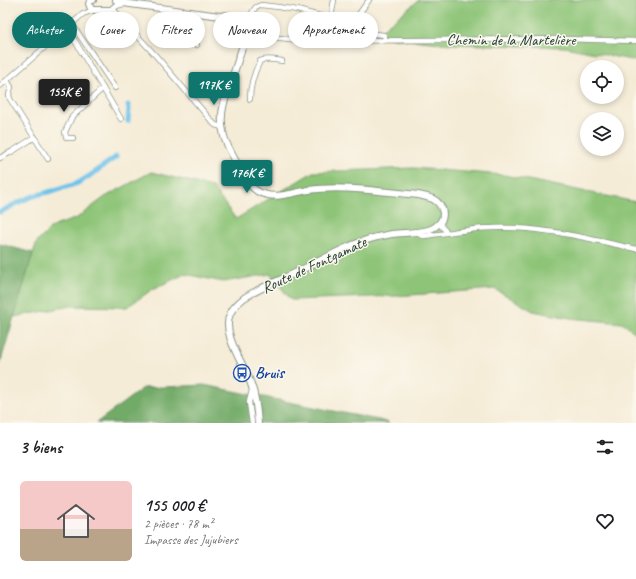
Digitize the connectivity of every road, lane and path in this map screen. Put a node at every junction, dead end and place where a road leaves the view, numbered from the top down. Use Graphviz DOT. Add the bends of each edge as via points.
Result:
graph roads {
  1 [pos="115,0"];
  2 [pos="334,0"];
  3 [pos="369,0"];
  4 [pos="90,2"];
  5 [pos="124,3"];
  6 [pos="114,8"];
  7 [pos="94,10"];
  8 [pos="172,10"];
  9 [pos="253,12"];
  10 [pos="306,12"];
  11 [pos="332,12"];
  12 [pos="360,12"];
  13 [pos="83,14"];
  14 [pos="213,15"];
  15 [pos="77,19"];
  16 [pos="77,31"];
  17 [pos="378,34"];
  18 [pos="280,38"];
  19 [pos="386,39"];
  20 [pos="636,41"];
  21 [pos="77,44"];
  22 [pos="44,48"];
  23 [pos="242,48"];
  24 [pos="282,61"];
  25 [pos="7,80"];
  26 [pos="0,86"];
  27 [pos="103,88"];
  28 [pos="115,88"];
  29 [pos="250,99"];
  30 [pos="121,119"];
  31 [pos="222,127"];
  32 [pos="35,137"];
  33 [pos="73,138"];
  34 [pos="0,158"];
  35 [pos="48,159"];
  36 [pos="440,222"];
  37 [pos="417,232"];
  38 [pos="448,233"];
  39 [pos="636,249"];
  40 [pos="253,389"];
  41 [pos="252,423"];
  42 [pos="258,423"];
  1 -- 5 [label="street"];
  1 -- 6 [label="street"];
  2 -- 11 [label="street"];
  3 -- 12 [label="street"];
  4 -- 7 [label="street" via="91,9"];
  4 -- 13 [label="street"];
  5 -- 6 [label="street"];
  5 -- 8 [label="street"];
  6 -- 7 [label="street"];
  6 -- 31 [label="street" via="215,125"];
  7 -- 13 [label="street"];
  8 -- 14 [label="street"];
  9 -- 10 [label="street" via="256,7 262,6"];
  13 -- 15 [label="street"];
  16 -- 28 [label="street"];
  17 -- 19 [label="street" via="384,35"];
  18 -- 19 [label="street, Chemin de la Martelière" via="307,41"];
  19 -- 20 [label="street, Chemin de la Martelière"];
  21 -- 27 [label="street"];
  22 -- 25 [label="street"];
  23 -- 31 [label="street" via="224,103"];
  24 -- 29 [label="street" via="260,61 251,86"];
  25 -- 26 [label="street"];
  25 -- 32 [label="street" via="11,87 10,99"];
  27 -- 30 [label="street"];
  27 -- 33 [label="street" via="72,117 65,135"];
  31 -- 36 [label="street" via="224,137 238,165 251,186 258,192 275,196 331,188 427,196 443,210"];
  32 -- 34 [label="street"];
  32 -- 35 [label="street"];
  36 -- 37 [label="street, Route de Fontgamate" via="436,227"];
  36 -- 38 [label="street"];
  37 -- 38 [label="street" via="423,236"];
  37 -- 40 [label="street, Route de Fontgamate" via="391,234 352,246 254,293 236,305 228,320 228,330"];
  38 -- 39 [label="street" via="494,228 535,230 558,232"];
  40 -- 41 [label="street" via="249,402"];
  40 -- 42 [label="street, Route de Fontgamate"];
}
